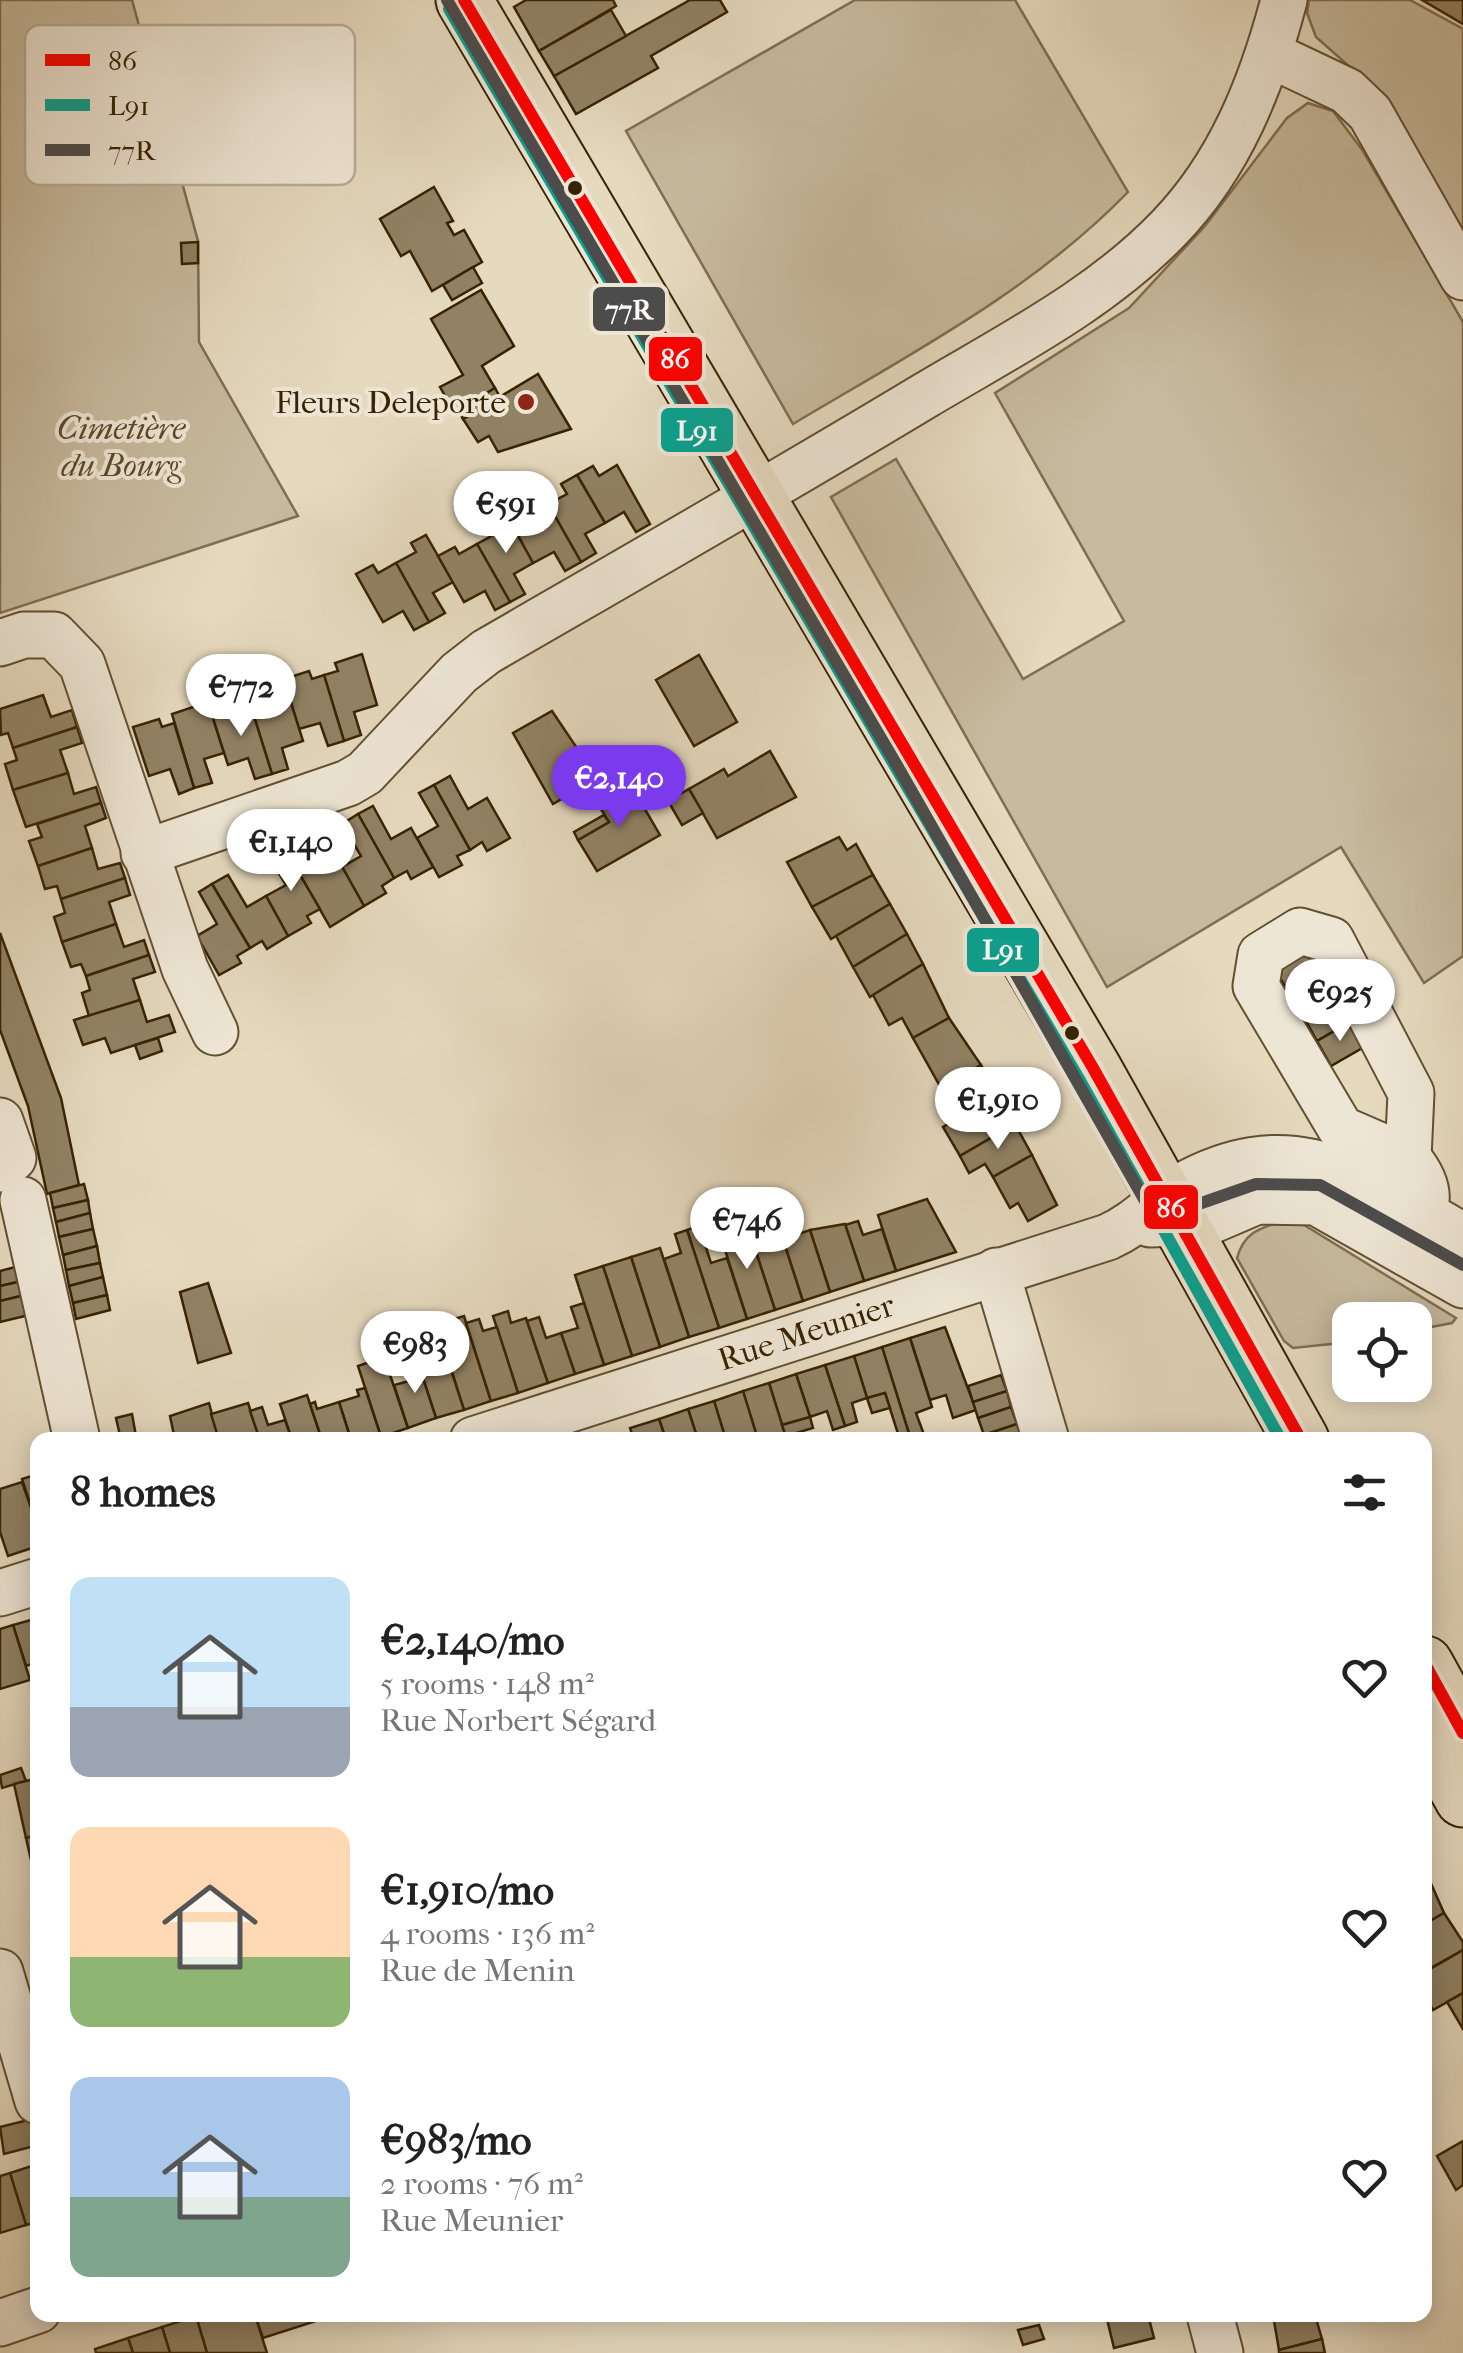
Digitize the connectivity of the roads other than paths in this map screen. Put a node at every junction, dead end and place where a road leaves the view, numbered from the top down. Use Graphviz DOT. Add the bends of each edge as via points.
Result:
graph roads {
  1 [pos="427,0"];
  2 [pos="464,0"];
  3 [pos="1284,0"];
  4 [pos="1270,54"];
  5 [pos="1463,277"];
  6 [pos="742,505"];
  7 [pos="0,643"];
  8 [pos="144,854"];
  9 [pos="215,1032"];
  10 [pos="0,1121"];
  11 [pos="1408,1158"];
  12 [pos="12,1185"];
  13 [pos="1161,1216"];
  14 [pos="1414,1233"];
  15 [pos="1463,1236"];
  16 [pos="996,1271"];
  17 [pos="1463,1286"];
  18 [pos="75,1432"];
  19 [pos="498,1432"];
  20 [pos="1044,1432"];
  21 [pos="1257,1432"];
  22 [pos="1296,1432"];
  23 [pos="30,1584"];
  24 [pos="0,1593"];
  25 [pos="1432,1677"];
  26 [pos="1463,1732"];
  27 [pos="1432,1744"];
  28 [pos="1463,1799"];
  29 [pos="1,1967"];
  30 [pos="30,2072"];
  31 [pos="30,2313"];
  32 [pos="0,2322"];
  33 [pos="1212,2322"];
  34 [pos="1220,2353"];
  1 -- 6 [label="main road"];
  2 -- 6 [label="main road"];
  3 -- 4 [label="street"];
  4 -- 5 [label="street" via="1347,91 1370,112"];
  4 -- 6 [label="street" via="1211,175 1144,252 1064,312"];
  6 -- 8 [label="street" via="471,663 379,761 348,783"];
  6 -- 13 [label="main road"];
  7 -- 8 [label="street" via="41,633 73,651"];
  8 -- 9 [label="street" via="184,968"];
  10 -- 12 [label="street" via="13,1158"];
  11 -- 11 [label="street" via="1411,1094 1331,940 1300,932 1261,955 1256,986 1341,1129"];
  11 -- 14 [label="street" via="1428,1186"];
  12 -- 18 [label="street"];
  13 -- 14 [label="street, Rue Meunier" via="1208,1222 1257,1201 1300,1200"];
  13 -- 16 [label="street, Rue Meunier"];
  13 -- 21 [label="main road"];
  13 -- 22 [label="main road"];
  14 -- 15 [label="street"];
  14 -- 17 [label="street"];
  16 -- 19 [label="street, Rue Meunier"];
  16 -- 20 [label="street"];
  23 -- 24 [label="street"];
  25 -- 26 [label="main road"];
  27 -- 28 [label="main road"];
  29 -- 30 [label="street"];
  31 -- 32 [label="street"];
  33 -- 34 [label="street"];
}
